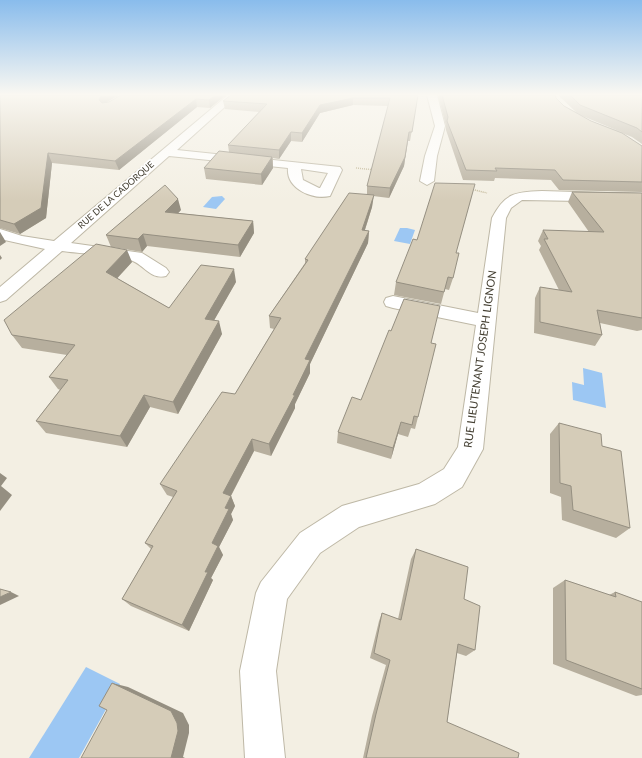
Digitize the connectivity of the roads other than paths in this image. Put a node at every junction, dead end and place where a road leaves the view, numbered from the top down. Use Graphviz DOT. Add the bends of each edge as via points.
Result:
graph roads {
  1 [pos="191,130"];
  2 [pos="439,130"];
  3 [pos="165,152"];
  4 [pos="295,165"];
  5 [pos="427,181"];
  6 [pos="642,198"];
  7 [pos="0,234"];
  8 [pos="58,246"];
  9 [pos="160,272"];
  10 [pos="0,296"];
  11 [pos="393,302"];
  12 [pos="486,321"];
  13 [pos="265,758"];
  1 -- 3 [label="street, RUE DE LA CADORQUE"];
  2 -- 5 [label="street"];
  3 -- 4 [label="street"];
  3 -- 8 [label="street, RUE DE LA CADORQUE"];
  4 -- 4 [label="street" via="297,182 310,192 325,193 336,170"];
  6 -- 12 [label="street, RUE LIEUTENANT JOSEPH LIGNON" via="542,195 519,196 510,202 499,218"];
  7 -- 8 [label="street"];
  8 -- 9 [label="street" via="136,256"];
  8 -- 10 [label="street, RUE DE LA CADORQUE"];
  11 -- 12 [label="street"];
  12 -- 13 [label="street, RUE LIEUTENANT JOSEPH LIGNON" via="470,449 453,478 425,495 352,516 310,543 272,593 258,671"];
}
